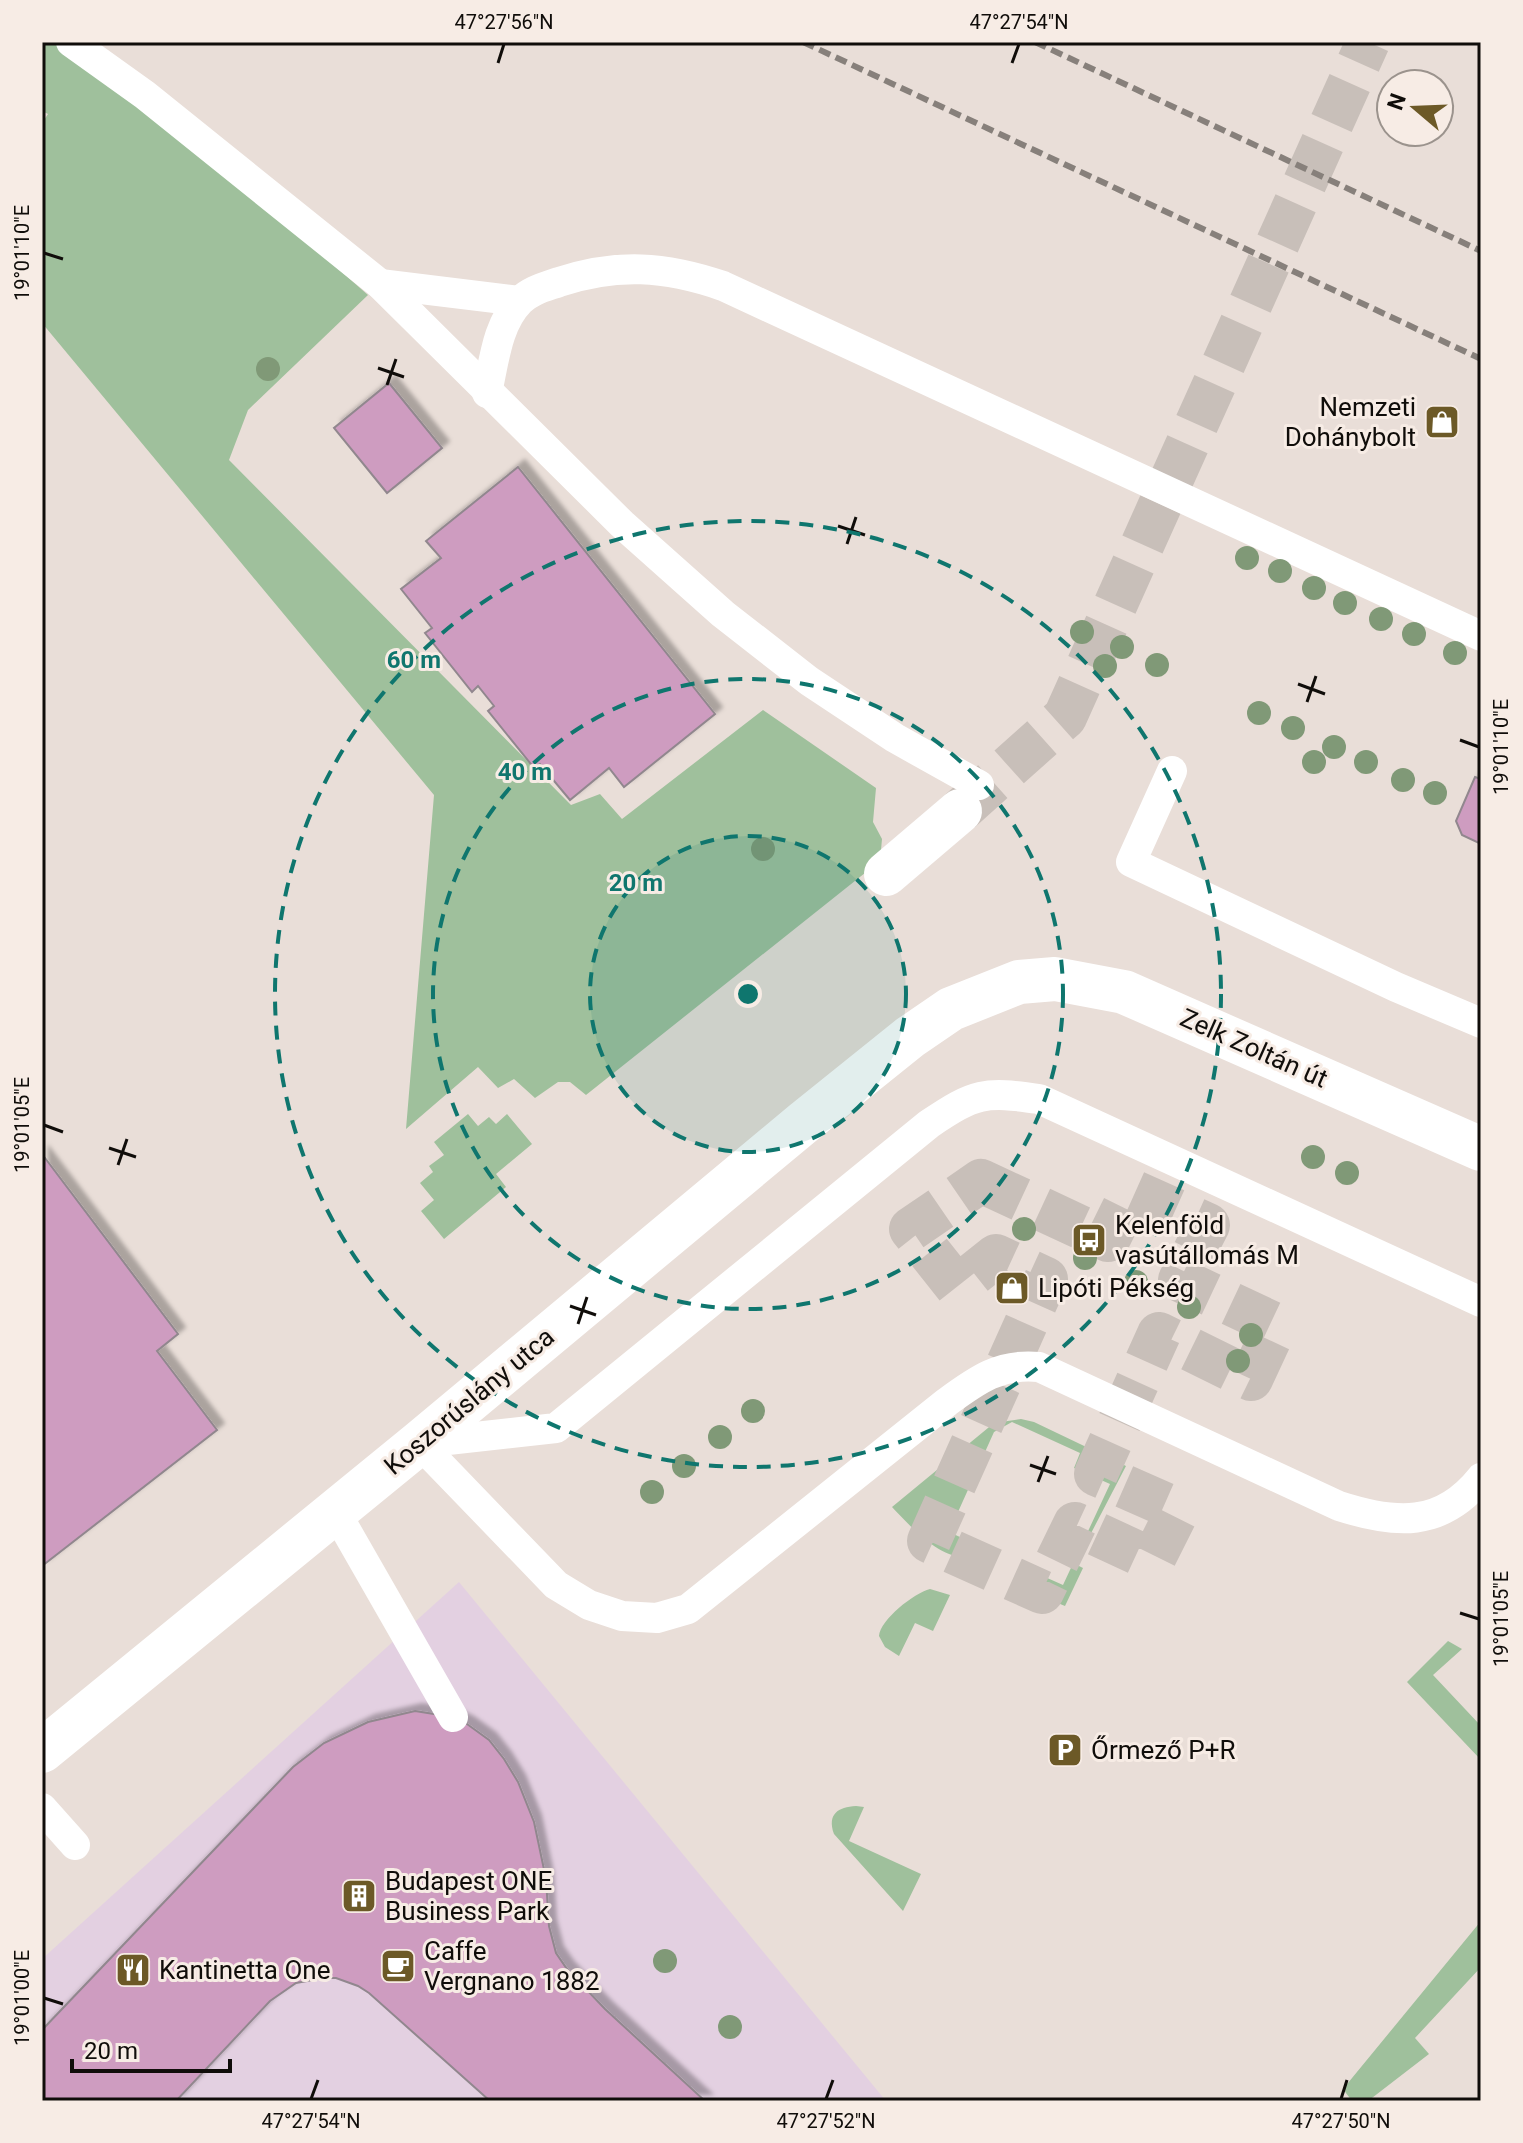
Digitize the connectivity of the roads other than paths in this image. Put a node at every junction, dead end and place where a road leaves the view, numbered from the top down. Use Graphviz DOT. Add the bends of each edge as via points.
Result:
graph roads {
  1 [pos="71,42"];
  2 [pos="380,284"];
  3 [pos="519,301"];
  4 [pos="487,393"];
  5 [pos="1481,636"];
  6 [pos="1172,771"];
  7 [pos="969,798"];
  8 [pos="886,874"];
  9 [pos="1019,982"];
  10 [pos="1481,1023"];
  11 [pos="1481,1149"];
  12 [pos="1481,1302"];
  13 [pos="419,1443"];
  14 [pos="1481,1478"];
  15 [pos="335,1511"];
  16 [pos="453,1717"];
  17 [pos="42,1751"];
  18 [pos="42,1808"];
  19 [pos="75,1845"];
  1 -- 2 [label="lane"];
  2 -- 3 [label="lane"];
  2 -- 4 [label="lane"];
  3 -- 4 [label="lane" via="499,334"];
  3 -- 5 [label="lane" via="535,290 590,272 650,269 723,286"];
  4 -- 7 [label="lane" via="723,614"];
  6 -- 10 [label="lane" via="1131,862"];
  7 -- 8 [label="street"];
  9 -- 11 [label="street, Zelk Zoltán út" via="1055,979 1124,992"];
  9 -- 13 [label="street, Koszorúslány utca" via="951,1009 910,1037"];
  12 -- 13 [label="lane" via="1039,1099 999,1093 965,1100 929,1124 556,1428"];
  13 -- 14 [label="lane" via="556,1585 611,1613 657,1618 688,1609 947,1402 987,1374 1006,1368 1039,1367 1370,1516 1432,1516"];
  13 -- 15 [label="street, Koszorúslány utca"];
  15 -- 16 [label="lane"];
  15 -- 17 [label="street, Koszorúslány utca"];
  18 -- 19 [label="lane"];
}
